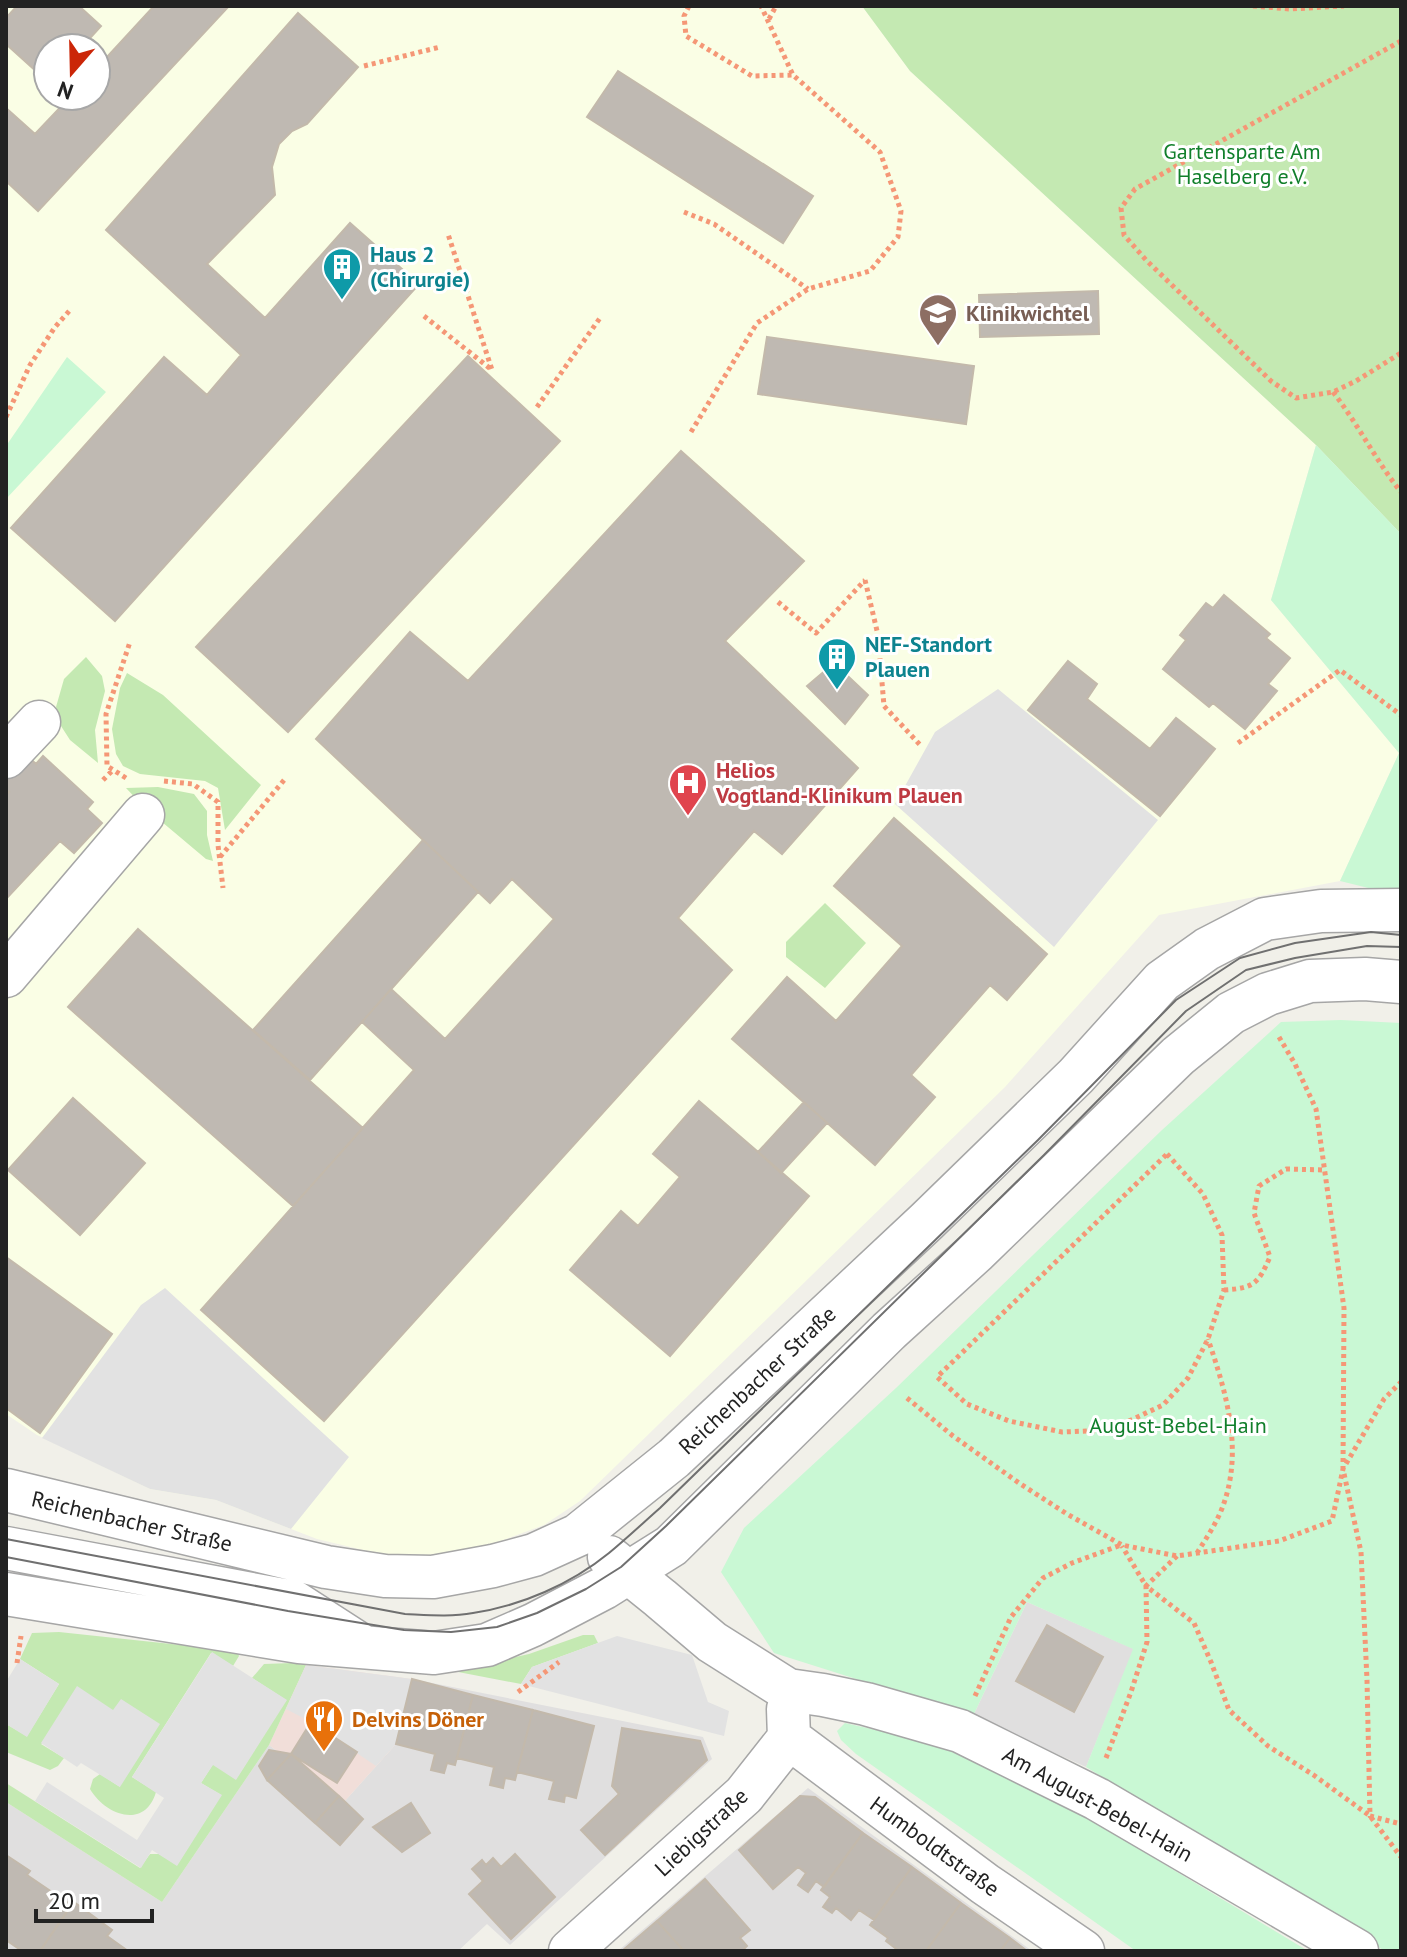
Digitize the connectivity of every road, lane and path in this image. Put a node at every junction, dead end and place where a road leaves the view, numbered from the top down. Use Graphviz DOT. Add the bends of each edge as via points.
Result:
graph roads {
  1 [pos="689,6"];
  2 [pos="761,6"];
  3 [pos="776,6"];
  4 [pos="1253,6"];
  5 [pos="1344,6"];
  6 [pos="768,20"];
  7 [pos="1401,41"];
  8 [pos="440,47"];
  9 [pos="364,66"];
  10 [pos="793,75"];
  11 [pos="684,212"];
  12 [pos="448,234"];
  13 [pos="808,289"];
  14 [pos="71,309"];
  15 [pos="424,316"];
  16 [pos="600,318"];
  17 [pos="1401,353"];
  18 [pos="1333,392"];
  19 [pos="537,407"];
  20 [pos="6,417"];
  21 [pos="691,432"];
  22 [pos="1401,492"];
  23 [pos="778,602"];
  24 [pos="130,642"];
  25 [pos="1401,715"];
  26 [pos="39,722"];
  27 [pos="1238,743"];
  28 [pos="922,747"];
  29 [pos="6,757"];
  30 [pos="113,770"];
  31 [pos="285,779"];
  32 [pos="103,780"];
  33 [pos="145,792"];
  34 [pos="219,857"];
  35 [pos="223,888"];
  36 [pos="1401,910"];
  37 [pos="6,976"];
  38 [pos="1401,982"];
  39 [pos="1279,1037"];
  40 [pos="1325,1170"];
  41 [pos="1224,1290"];
  42 [pos="1208,1339"];
  43 [pos="1401,1382"];
  44 [pos="907,1398"];
  45 [pos="1343,1469"];
  46 [pos="6,1490"];
  47 [pos="578,1535"];
  48 [pos="1122,1545"];
  49 [pos="6,1548"];
  50 [pos="1197,1554"];
  51 [pos="1177,1556"];
  52 [pos="629,1573"];
  53 [pos="385,1576"];
  54 [pos="1146,1586"];
  55 [pos="294,1602"];
  56 [pos="14,1611"];
  57 [pos="366,1649"];
  58 [pos="559,1662"];
  59 [pos="17,1663"];
  60 [pos="518,1692"];
  61 [pos="806,1693"];
  62 [pos="971,1707"];
  63 [pos="789,1738"];
  64 [pos="1102,1768"];
  65 [pos="1370,1816"];
  66 [pos="1401,1824"];
  67 [pos="1401,1857"];
  68 [pos="570,1951"];
  69 [pos="1083,1951"];
  70 [pos="1357,1951"];
  1 -- 10 [label="path" via="686,36 752,76"];
  2 -- 6 [label="path"];
  3 -- 6 [label="path"];
  4 -- 5 [label="path"];
  6 -- 10 [label="path"];
  7 -- 18 [label="path" via="1135,189 1121,208 1124,235 1271,381 1296,398"];
  8 -- 9 [label="path"];
  10 -- 13 [label="path" via="880,152 901,211 898,237 870,271"];
  11 -- 13 [label="path" via="714,224"];
  12 -- 15 [label="path" via="492,370"];
  13 -- 21 [label="path" via="757,323"];
  14 -- 20 [label="path" via="30,365"];
  16 -- 19 [label="path"];
  17 -- 18 [label="path"];
  18 -- 22 [label="path"];
  23 -- 28 [label="path" via="816,633 865,580 878,635 884,706"];
  24 -- 30 [label="path" via="106,714 107,766"];
  25 -- 27 [label="path" via="1340,670"];
  26 -- 29 [label="street"];
  30 -- 32 [label="path"];
  30 -- 33 [label="path"];
  31 -- 34 [label="path"];
  33 -- 34 [label="path" via="193,784 218,802"];
  33 -- 37 [label="street"];
  34 -- 35 [label="path"];
  36 -- 47 [label="street, Reichenbacher Straße" via="1321,911 1265,919 1207,949 1162,981 1076,1076 927,1221 674,1458"];
  38 -- 52 [label="street" via="1310,981 1231,1013 1178,1056 889,1331 671,1546"];
  39 -- 40 [label="path" via="1316,1109"];
  40 -- 41 [label="path" via="1286,1169 1259,1186 1254,1213 1270,1257 1261,1276 1245,1289"];
  40 -- 45 [label="path" via="1344,1308"];
  41 -- 42 [label="path"];
  41 -- 42 [label="path" via="1222,1235 1203,1194 1167,1154 937,1377 967,1404 1009,1421 1062,1432 1110,1430 1163,1405 1188,1378"];
  42 -- 50 [label="path" via="1223,1382 1233,1460 1225,1502"];
  43 -- 45 [label="path" via="1384,1399"];
  44 -- 48 [label="path" via="1019,1483"];
  45 -- 50 [label="path" via="1332,1521 1279,1541"];
  45 -- 65 [label="path" via="1361,1552"];
  46 -- 53 [label="street, Reichenbacher Straße" via="326,1567"];
  47 -- 52 [label="street"];
  47 -- 53 [label="street, Reichenbacher Straße" via="493,1566 433,1577"];
  48 -- 51 [label="path"];
  48 -- 54 [label="path"];
  48 -- 62 [label="path" via="1043,1578 1011,1617"];
  49 -- 55 [label="street"];
  50 -- 51 [label="path"];
  51 -- 54 [label="path"];
  52 -- 57 [label="street" via="487,1645 434,1653"];
  52 -- 61 [label="street" via="712,1642"];
  53 -- 55 [label="street"];
  54 -- 64 [label="path" via="1147,1642"];
  54 -- 65 [label="path" via="1194,1623 1229,1710 1268,1746"];
  55 -- 57 [label="street"];
  56 -- 57 [label="street"];
  56 -- 59 [label="path"];
  58 -- 60 [label="path"];
  61 -- 63 [label="street"];
  61 -- 70 [label="street, Am August-Bebel-Hain" via="960,1731 1097,1799"];
  63 -- 68 [label="street, Liebigstraße" via="744,1795"];
  63 -- 69 [label="street, Humboldtstraße"];
  65 -- 66 [label="path"];
  65 -- 67 [label="path"];
}
